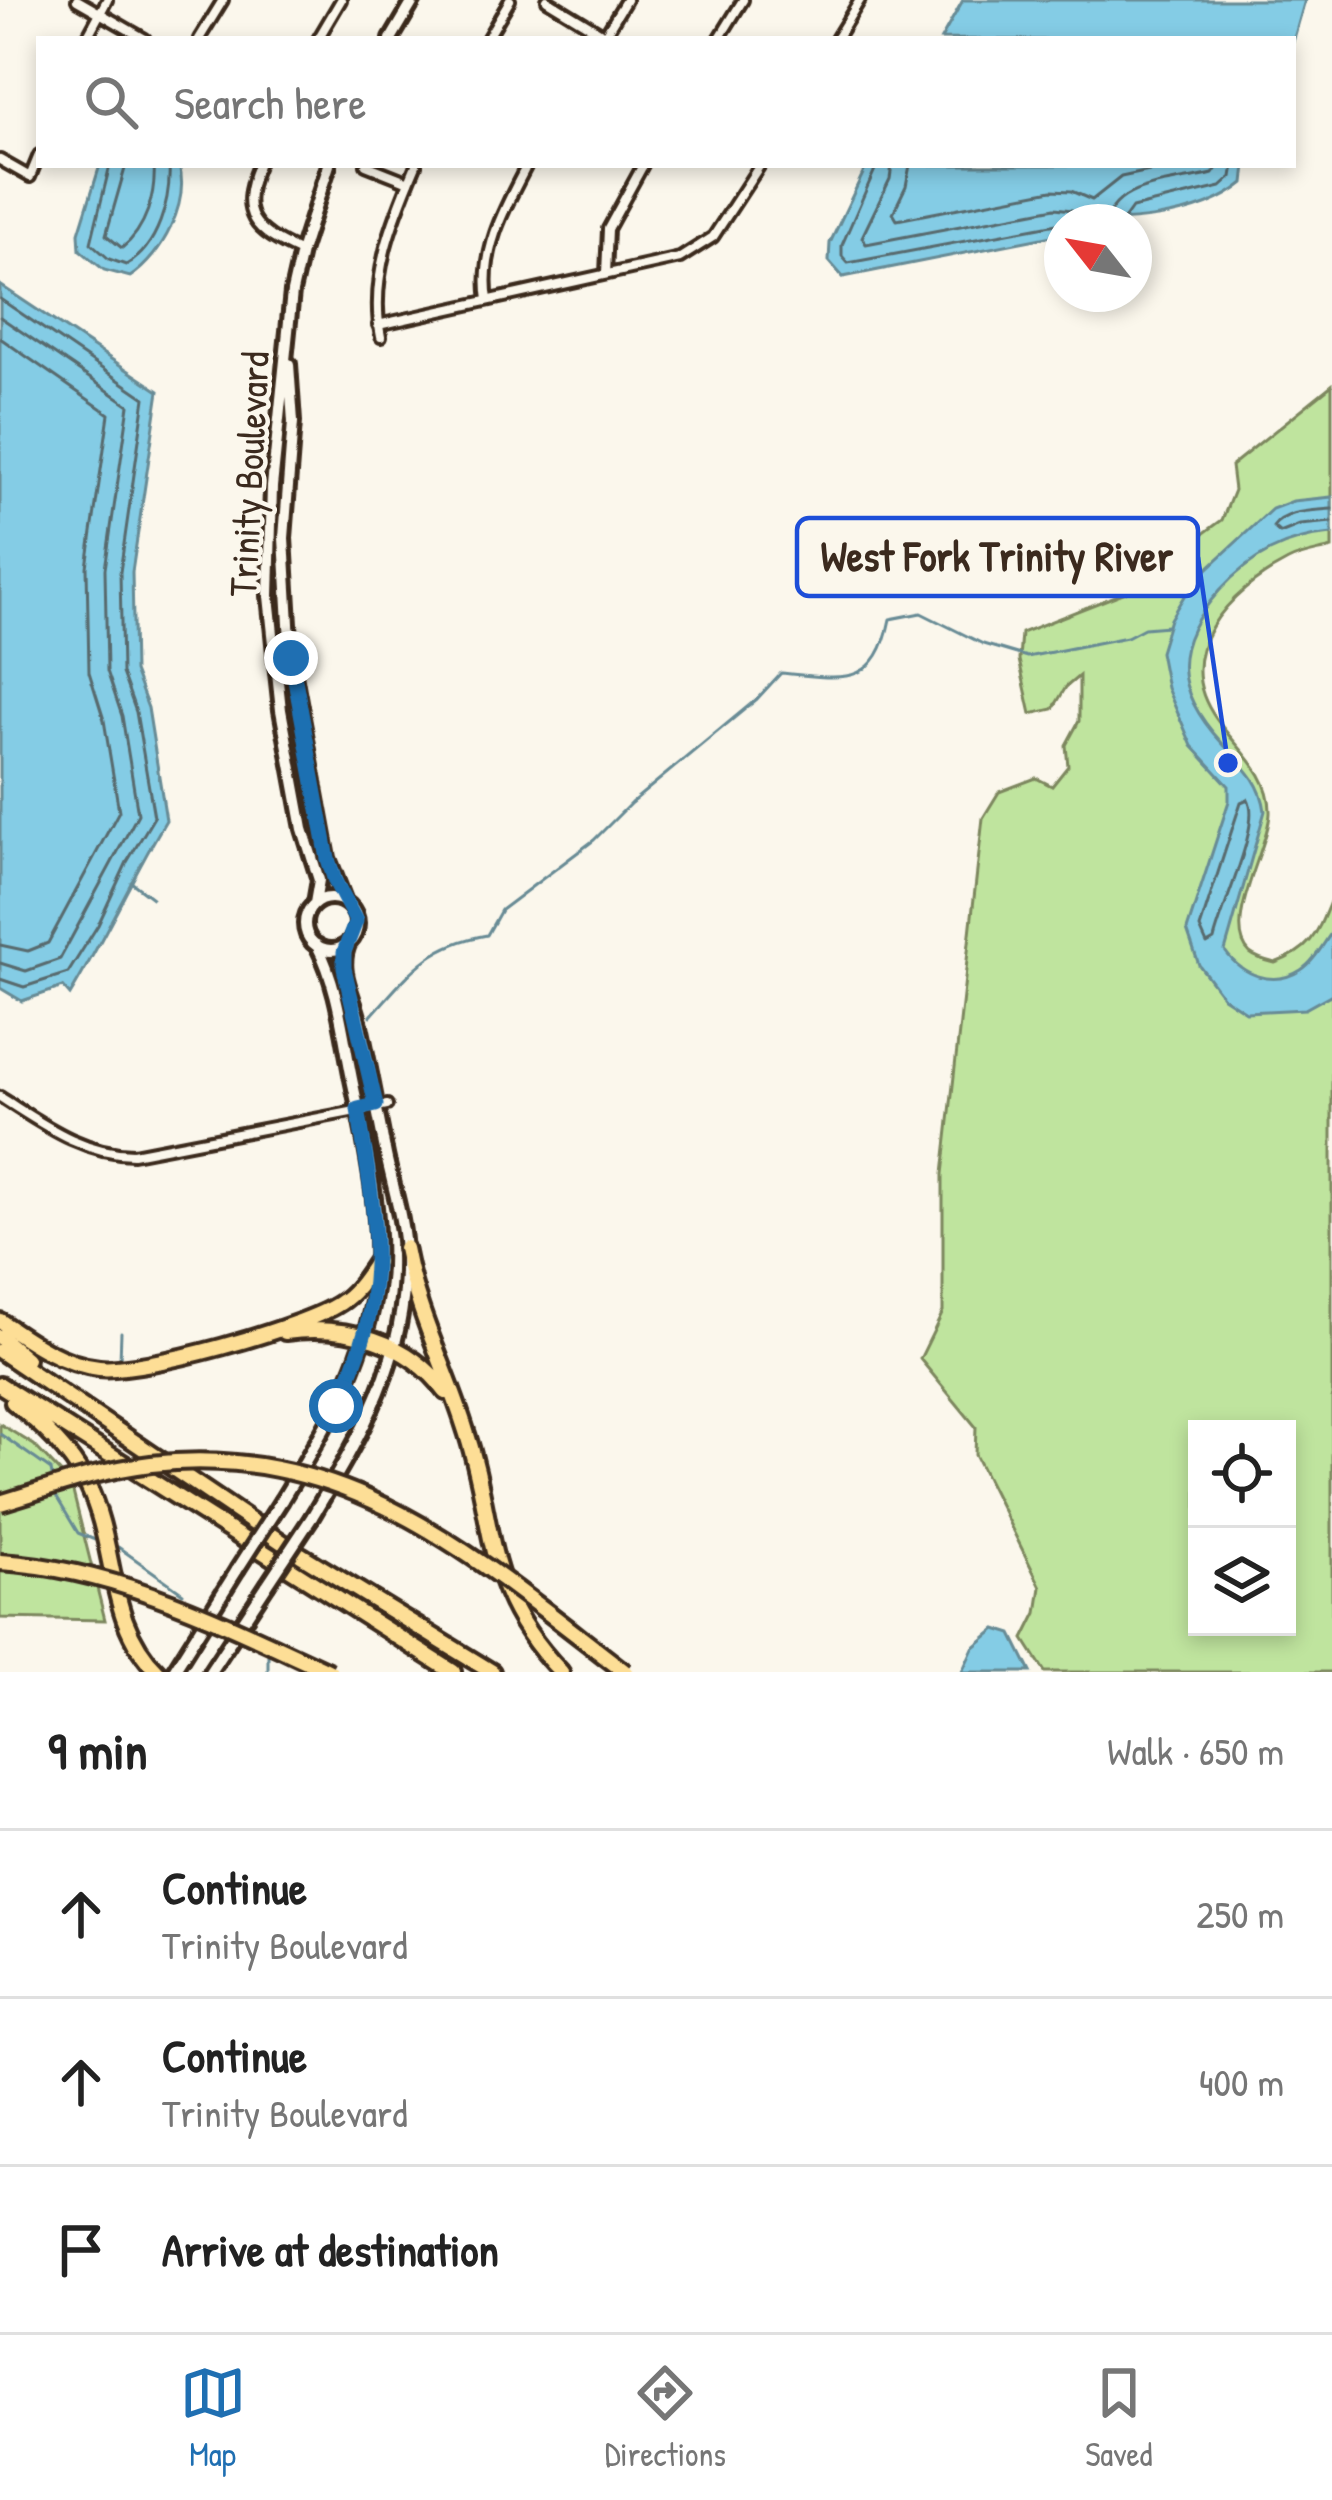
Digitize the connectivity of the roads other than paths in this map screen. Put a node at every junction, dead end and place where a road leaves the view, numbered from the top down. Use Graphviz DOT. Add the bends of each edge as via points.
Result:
graph roads {
  1 [pos="77,0"];
  2 [pos="107,0"];
  3 [pos="223,0"];
  4 [pos="341,0"];
  5 [pos="414,0"];
  6 [pos="510,0"];
  7 [pos="547,0"];
  8 [pos="626,0"];
  9 [pos="743,0"];
  10 [pos="860,0"];
  11 [pos="100,12"];
  12 [pos="88,36"];
  13 [pos="140,36"];
  14 [pos="201,36"];
  15 [pos="320,36"];
  16 [pos="393,36"];
  17 [pos="489,36"];
  18 [pos="603,36"];
  19 [pos="607,36"];
  20 [pos="721,36"];
  21 [pos="838,36"];
  22 [pos="0,160"];
  23 [pos="36,162"];
  24 [pos="257,168"];
  25 [pos="328,168"];
  26 [pos="373,168"];
  27 [pos="415,168"];
  28 [pos="526,168"];
  29 [pos="641,168"];
  30 [pos="758,168"];
  31 [pos="409,182"];
  32 [pos="301,252"];
  33 [pos="606,274"];
  34 [pos="488,300"];
  35 [pos="378,325"];
  36 [pos="286,331"];
  37 [pos="380,337"];
  38 [pos="345,902"];
  39 [pos="315,904"];
  40 [pos="349,942"];
  41 [pos="317,945"];
  42 [pos="0,1097"];
  43 [pos="381,1105"];
  44 [pos="358,1109"];
  45 [pos="405,1248"];
  46 [pos="376,1262"];
  47 [pos="0,1321"];
  48 [pos="256,1335"];
  49 [pos="364,1336"];
  50 [pos="0,1337"];
  51 [pos="394,1347"];
  52 [pos="0,1352"];
  53 [pos="0,1388"];
  54 [pos="76,1401"];
  55 [pos="464,1422"];
  56 [pos="0,1502"];
  57 [pos="0,1562"];
  58 [pos="158,1672"];
  59 [pos="173,1672"];
  60 [pos="210,1672"];
  61 [pos="330,1672"];
  62 [pos="453,1672"];
  63 [pos="492,1672"];
  64 [pos="561,1672"];
  65 [pos="625,1672"];
  1 -- 11 [label="street"];
  2 -- 11 [label="street"];
  3 -- 14 [label="street"];
  4 -- 15 [label="street"];
  5 -- 16 [label="main road"];
  6 -- 17 [label="street"];
  7 -- 18 [label="street"];
  8 -- 19 [label="street"];
  9 -- 20 [label="street"];
  10 -- 21 [label="street"];
  11 -- 12 [label="street"];
  11 -- 13 [label="street"];
  22 -- 23 [label="street" via="30,177"];
  24 -- 32 [label="street" via="247,192 258,227"];
  25 -- 32 [label="main road, Trinity Boulevard"];
  26 -- 31 [label="street"];
  27 -- 31 [label="street"];
  28 -- 34 [label="street" via="492,242"];
  29 -- 33 [label="street" via="608,229"];
  30 -- 33 [label="street" via="704,245"];
  31 -- 35 [label="street" via="381,269"];
  32 -- 36 [label="main road, Trinity Boulevard"];
  33 -- 34 [label="street"];
  34 -- 35 [label="street"];
  35 -- 37 [label="street"];
  36 -- 38 [label="main road, Trinity Boulevard" via="291,658 328,859"];
  36 -- 39 [label="main road, Trinity Boulevard" via="268,596 281,710 319,880"];
  38 -- 39 [label="main road"];
  38 -- 40 [label="main road, Trinity Boulevard" via="356,921"];
  39 -- 41 [label="main road, Trinity Boulevard" via="305,926"];
  40 -- 41 [label="main road" via="333,950"];
  40 -- 43 [label="main road, Trinity Boulevard" via="345,976"];
  41 -- 44 [label="main road, Trinity Boulevard"];
  42 -- 44 [label="street" via="60,1135 113,1154"];
  43 -- 44 [label="street"];
  43 -- 45 [label="main road, Trinity Boulevard"];
  44 -- 46 [label="main road, Trinity Boulevard"];
  45 -- 51 [label="main road, Trinity Boulevard"];
  45 -- 55 [label="highway" via="414,1295"];
  46 -- 48 [label="highway" via="336,1306"];
  46 -- 49 [label="main road, Trinity Boulevard"];
  47 -- 48 [label="highway" via="64,1361 111,1369"];
  48 -- 49 [label="highway" via="301,1329"];
  49 -- 51 [label="highway"];
  49 -- 59 [label="main road, Trinity Boulevard, bridge" via="342,1395"];
  50 -- 54 [label="highway"];
  51 -- 55 [label="highway" via="440,1384"];
  51 -- 60 [label="main road, Trinity Boulevard, bridge" via="376,1406"];
  52 -- 54 [label="highway"];
  53 -- 58 [label="highway" via="64,1450 88,1486 122,1619"];
  53 -- 62 [label="highway"];
  54 -- 63 [label="highway"];
  55 -- 64 [label="highway" via="510,1605"];
  56 -- 65 [label="highway, bridge" via="109,1471 189,1461 322,1479 422,1524"];
  57 -- 61 [label="highway, bridge" via="132,1586"];
}
